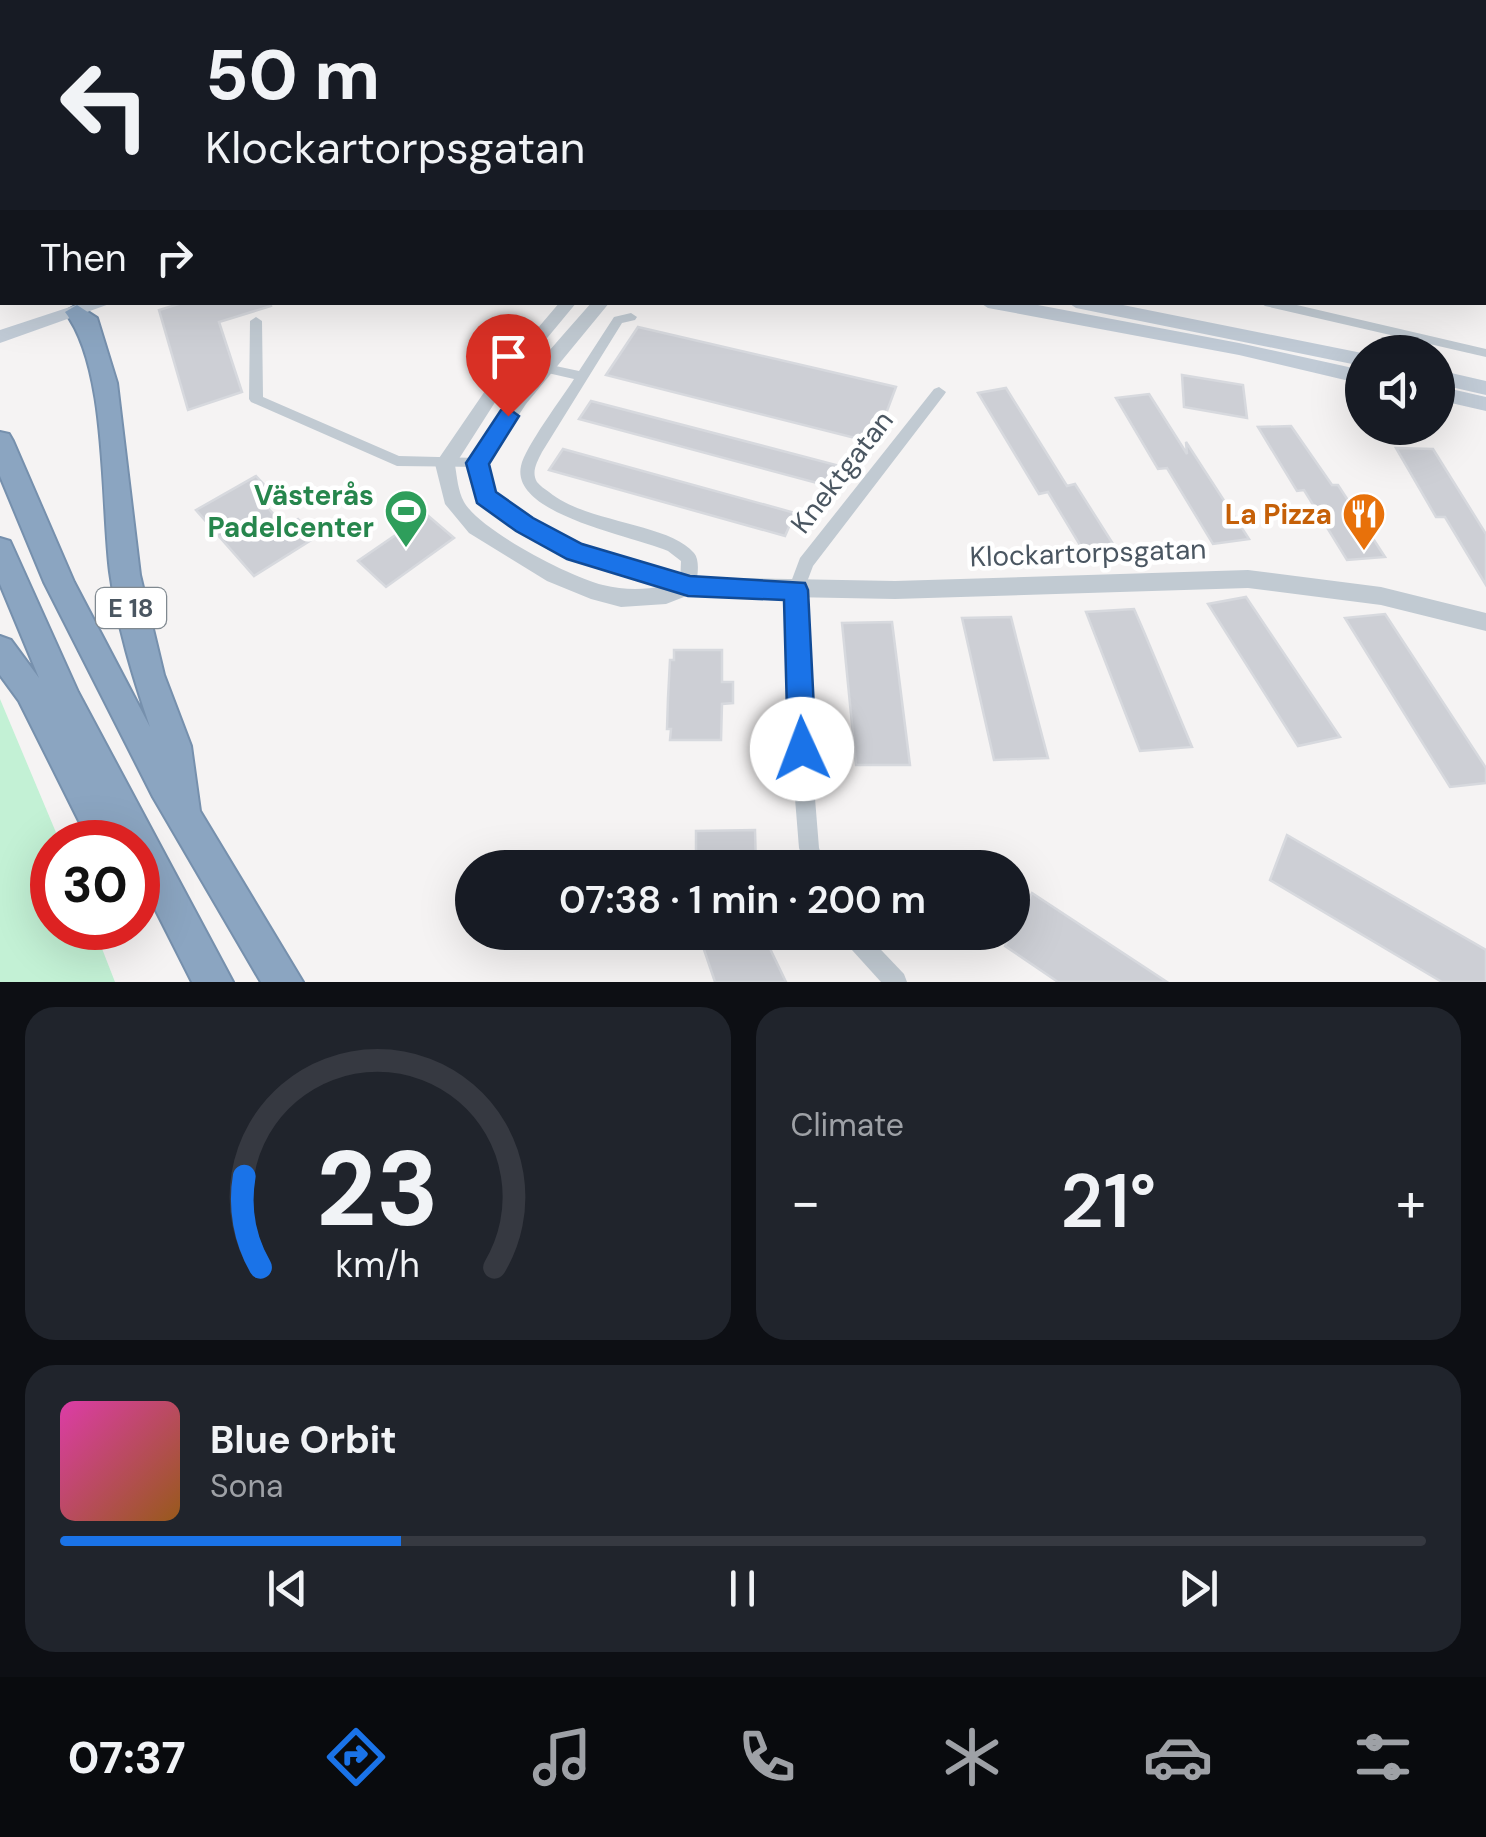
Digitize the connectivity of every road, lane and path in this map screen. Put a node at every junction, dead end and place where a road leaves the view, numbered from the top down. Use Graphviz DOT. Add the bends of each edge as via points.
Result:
graph roads {
  1 [pos="1189,0"];
  2 [pos="1212,0"];
  3 [pos="78,305"];
  4 [pos="566,305"];
  5 [pos="599,305"];
  6 [pos="1004,305"];
  7 [pos="1091,305"];
  8 [pos="1278,305"];
  9 [pos="630,317"];
  10 [pos="256,321"];
  11 [pos="13,322"];
  12 [pos="0,337"];
  13 [pos="1486,352"];
  14 [pos="1345,357"];
  15 [pos="518,362"];
  16 [pos="544,368"];
  17 [pos="1345,373"];
  18 [pos="583,376"];
  19 [pos="1455,381"];
  20 [pos="1486,388"];
  21 [pos="940,392"];
  22 [pos="1455,398"];
  23 [pos="1486,404"];
  24 [pos="0,440"];
  25 [pos="478,463"];
  26 [pos="445,464"];
  27 [pos="0,549"];
  28 [pos="688,586"];
  29 [pos="796,590"];
  30 [pos="1486,622"];
  31 [pos="0,650"];
  32 [pos="126,818"];
  33 [pos="187,827"];
  34 [pos="810,850"];
  35 [pos="865,950"];
  36 [pos="213,982"];
  37 [pos="284,982"];
  38 [pos="896,982"];
  1 -- 2 [label="street"];
  3 -- 11 [label="main road"];
  3 -- 33 [label="highway, E 18" via="105,383 125,574 148,675 174,746"];
  4 -- 15 [label="street"];
  5 -- 16 [label="street"];
  6 -- 17 [label="main road"];
  7 -- 14 [label="main road"];
  8 -- 13 [label="street"];
  9 -- 18 [label="street" via="618,320"];
  10 -- 26 [label="street" via="256,399 398,461"];
  11 -- 12 [label="main road"];
  15 -- 16 [label="street"];
  15 -- 26 [label="street"];
  16 -- 18 [label="street"];
  16 -- 25 [label="street"];
  18 -- 28 [label="street" via="536,451 530,484 559,509 676,546 689,558"];
  19 -- 20 [label="main road"];
  21 -- 29 [label="street, Knektgatan" via="806,563"];
  22 -- 23 [label="main road"];
  24 -- 33 [label="highway, E 18" via="86,638"];
  25 -- 26 [label="street"];
  25 -- 28 [label="street, Klockartorpsgatan" via="485,497 524,524 576,552"];
  26 -- 28 [label="street, Klockartorpsgatan" via="455,507 558,579 634,599 664,599"];
  27 -- 32 [label="highway" via="65,700"];
  28 -- 29 [label="street, Klockartorpsgatan"];
  29 -- 30 [label="street, Klockartorpsgatan" via="1248,579 1381,596"];
  29 -- 34 [label="street"];
  31 -- 32 [label="highway" via="30,690 92,809"];
  32 -- 36 [label="highway"];
  33 -- 37 [label="highway, E 18"];
  35 -- 38 [label="street"];
}
